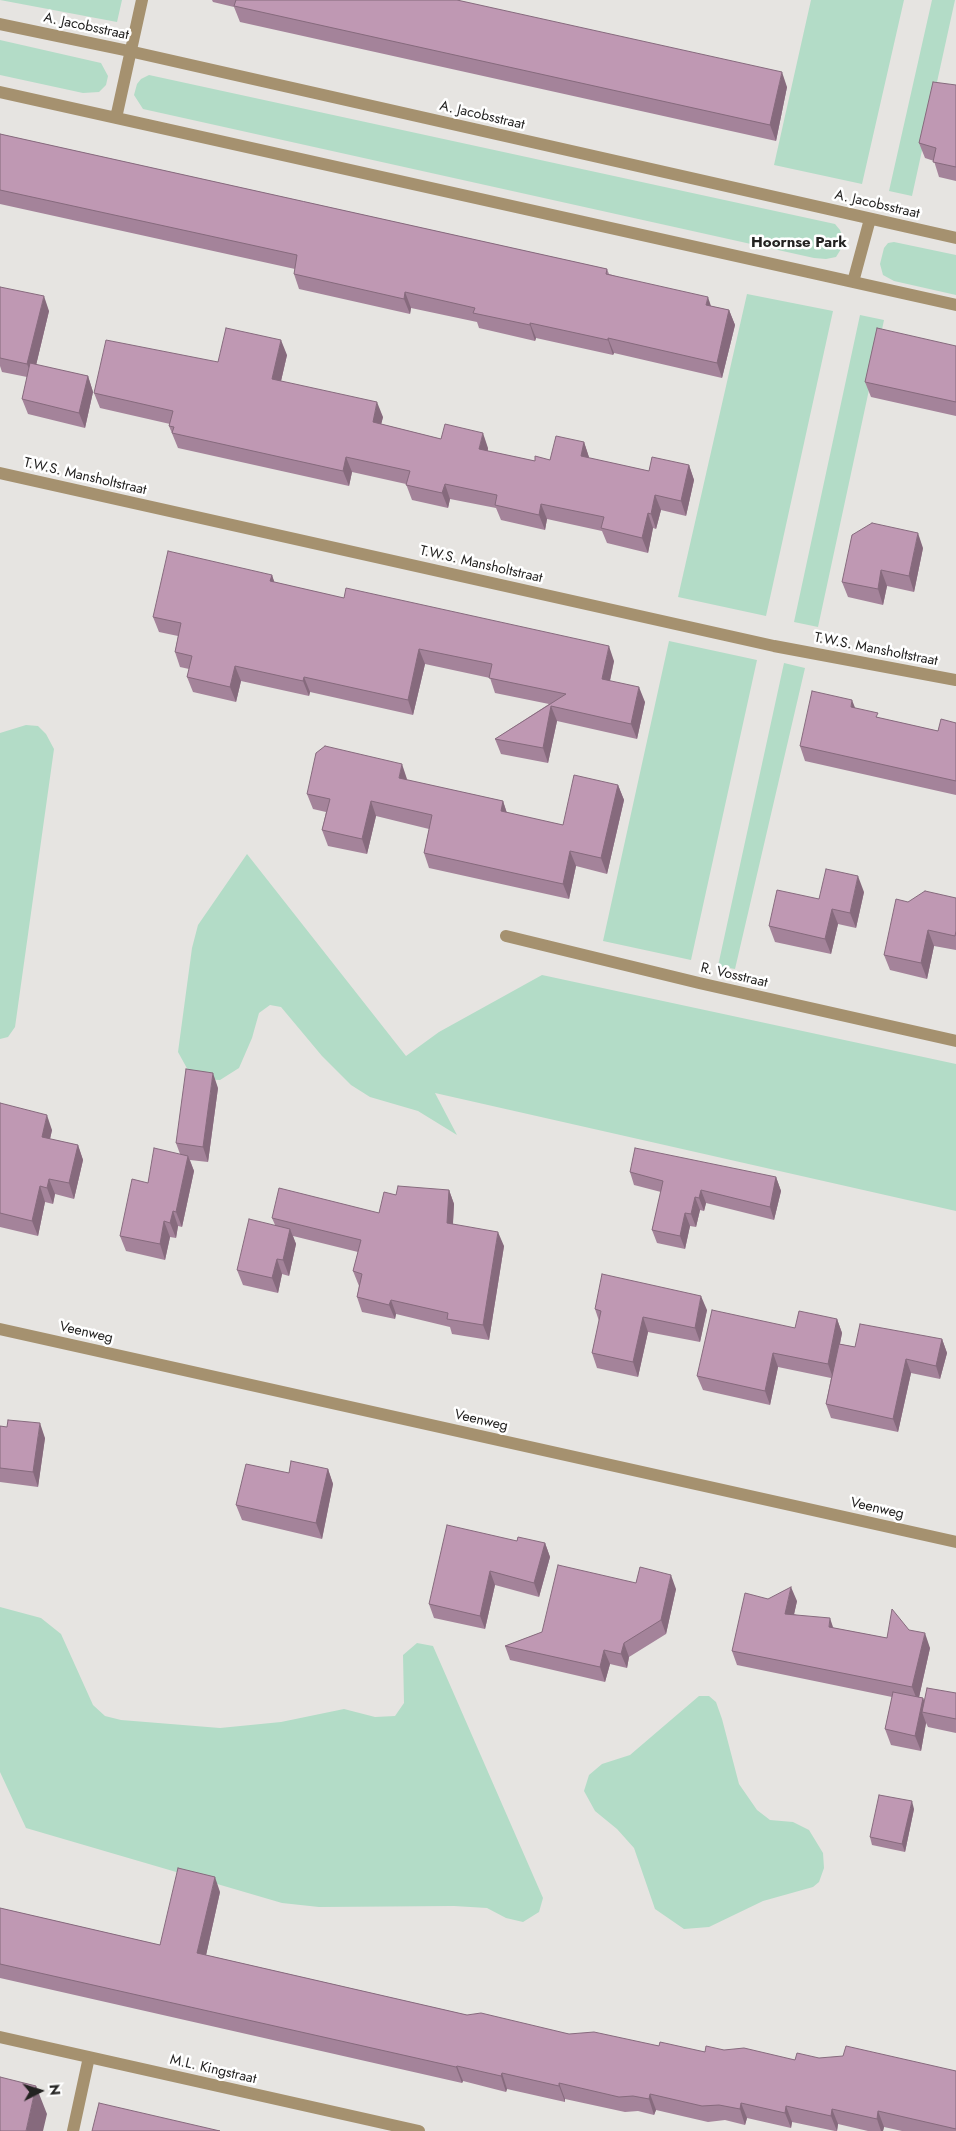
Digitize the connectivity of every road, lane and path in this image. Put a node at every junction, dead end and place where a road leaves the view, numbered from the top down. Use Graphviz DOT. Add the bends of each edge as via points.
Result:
graph roads {
  1 [pos="142,0"];
  2 [pos="0,24"];
  3 [pos="129,51"];
  4 [pos="0,92"];
  5 [pos="116,118"];
  6 [pos="870,219"];
  7 [pos="956,238"];
  8 [pos="853,282"];
  9 [pos="956,305"];
  10 [pos="0,473"];
  11 [pos="956,680"];
  12 [pos="506,936"];
  13 [pos="956,1041"];
  14 [pos="0,1329"];
  15 [pos="956,1542"];
  16 [pos="0,2037"];
  17 [pos="89,2057"];
  18 [pos="73,2131"];
  19 [pos="419,2131"];
  1 -- 3 [label="street"];
  2 -- 3 [label="street, A. Jacobsstraat"];
  3 -- 5 [label="street"];
  3 -- 6 [label="street, A. Jacobsstraat"];
  4 -- 5 [label="street"];
  5 -- 8 [label="street"];
  6 -- 7 [label="street, A. Jacobsstraat"];
  6 -- 8 [label="street"];
  8 -- 9 [label="street"];
  10 -- 11 [label="street, T.W.S. Mansholtstraat" via="774,646"];
  12 -- 13 [label="street, R. Vosstraat"];
  14 -- 15 [label="street, Veenweg"];
  16 -- 17 [label="street, M.L. Kingstraat"];
  17 -- 18 [label="street"];
  17 -- 19 [label="street, M.L. Kingstraat"];
}
